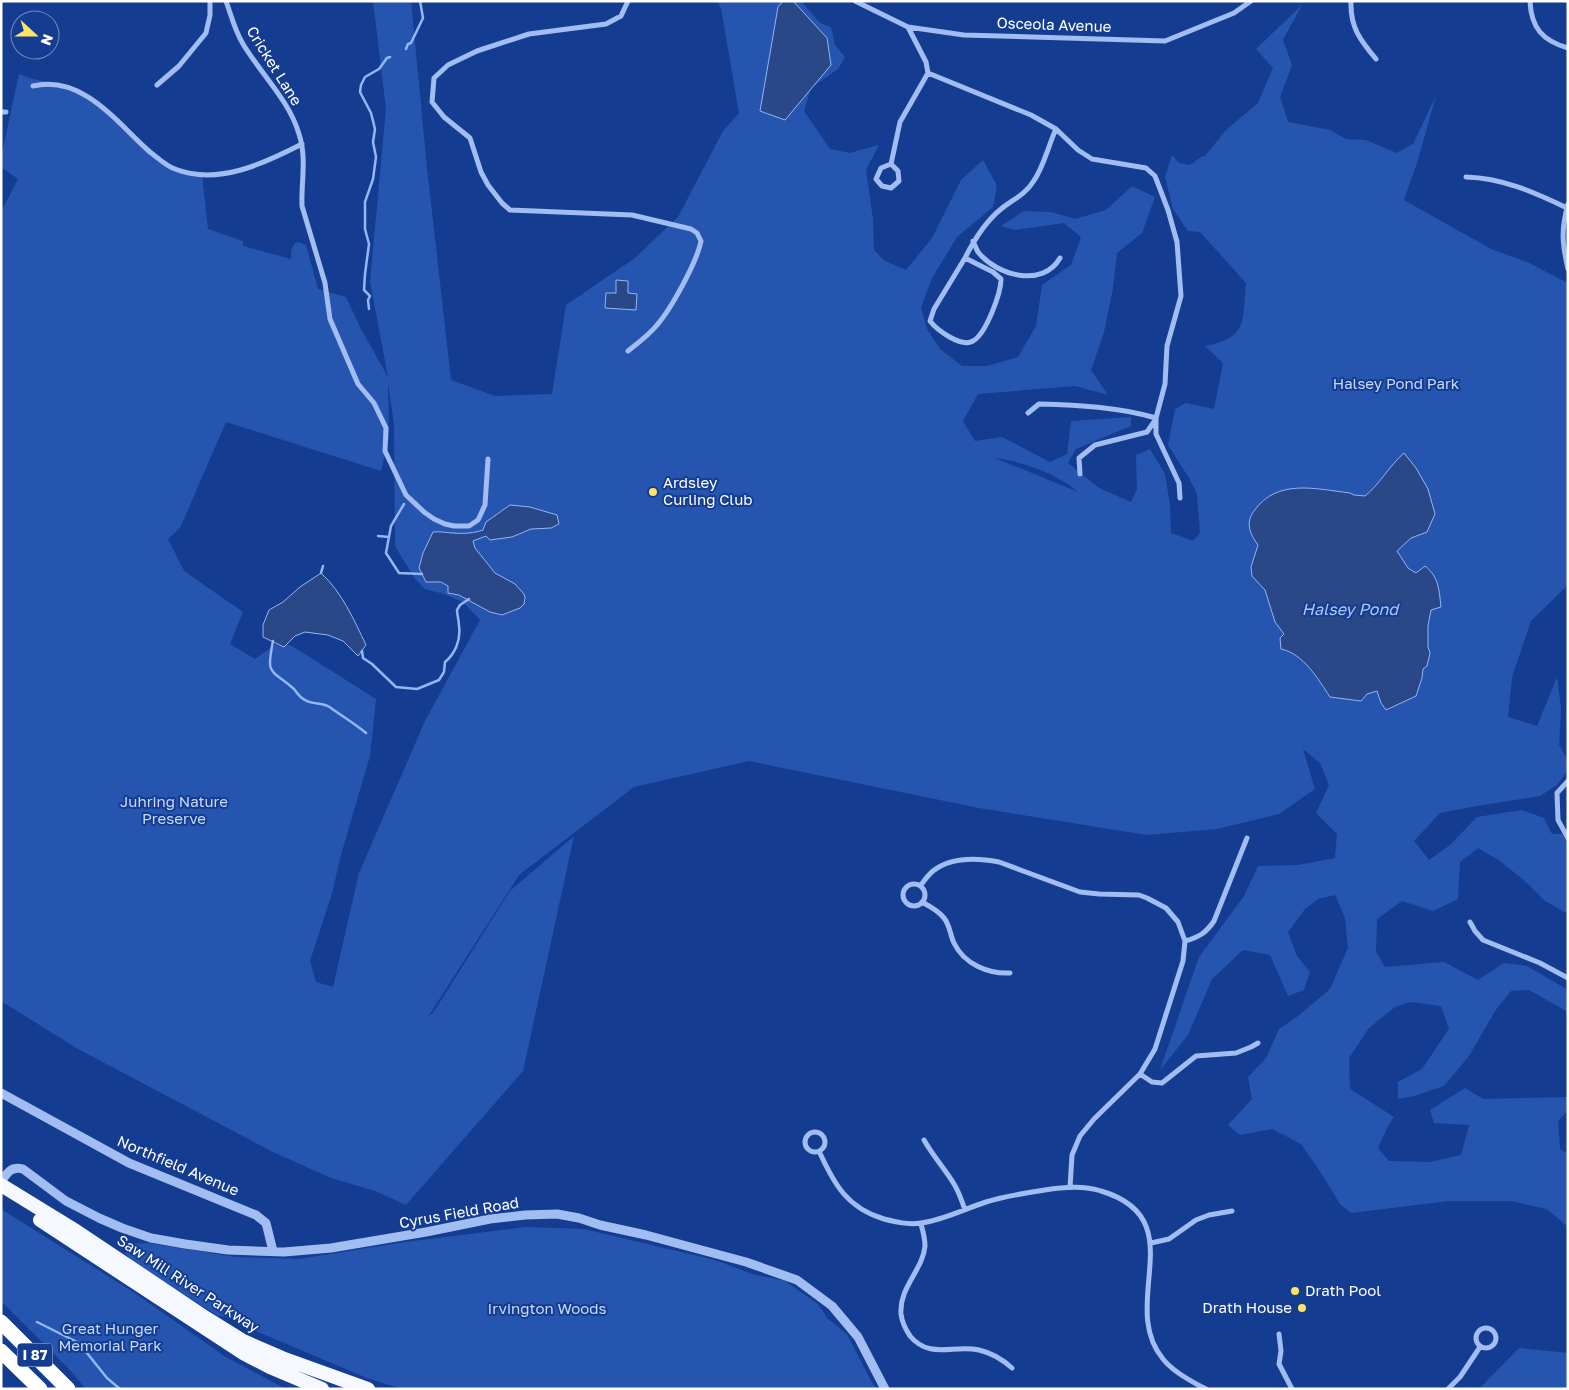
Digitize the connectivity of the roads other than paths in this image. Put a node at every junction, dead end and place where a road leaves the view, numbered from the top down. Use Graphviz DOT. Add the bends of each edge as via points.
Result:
graph roads {
  1 [pos="210,1"];
  2 [pos="226,1"];
  3 [pos="628,1"];
  4 [pos="855,1"];
  5 [pos="1251,1"];
  6 [pos="1351,1"];
  7 [pos="1530,1"];
  8 [pos="908,27"];
  9 [pos="1568,48"];
  10 [pos="1376,59"];
  11 [pos="928,73"];
  12 [pos="33,86"];
  13 [pos="157,86"];
  14 [pos="1056,129"];
  15 [pos="302,144"];
  16 [pos="891,164"];
  17 [pos="1466,177"];
  18 [pos="1567,206"];
  19 [pos="973,241"];
  20 [pos="965,258"];
  21 [pos="1060,258"];
  22 [pos="1568,269"];
  23 [pos="628,351"];
  24 [pos="1028,413"];
  25 [pos="1156,418"];
  26 [pos="488,459"];
  27 [pos="1080,474"];
  28 [pos="1180,498"];
  29 [pos="1568,781"];
  30 [pos="1247,838"];
  31 [pos="1568,838"];
  32 [pos="920,886"];
  33 [pos="922,902"];
  34 [pos="1470,922"];
  35 [pos="1185,941"];
  36 [pos="1010,973"];
  37 [pos="1568,978"];
  38 [pos="1258,1042"];
  39 [pos="1140,1074"];
  40 [pos="1,1093"];
  41 [pos="924,1140"];
  42 [pos="819,1151"];
  43 [pos="1,1183"];
  44 [pos="1070,1187"];
  45 [pos="1,1196"];
  46 [pos="965,1210"];
  47 [pos="1232,1211"];
  48 [pos="921,1224"];
  49 [pos="1151,1243"];
  50 [pos="273,1252"];
  51 [pos="1,1322"];
  52 [pos="1279,1334"];
  53 [pos="1480,1346"];
  54 [pos="1,1350"];
  55 [pos="1012,1368"];
  56 [pos="40,1389"];
  57 [pos="68,1389"];
  58 [pos="322,1389"];
  59 [pos="368,1389"];
  60 [pos="885,1389"];
  61 [pos="1206,1389"];
  62 [pos="1292,1389"];
  63 [pos="1448,1389"];
  1 -- 13 [label="street" via="206,33 179,66"];
  2 -- 15 [label="street, Cricket Lane" via="243,44 287,107"];
  3 -- 23 [label="street" via="621,16 606,24 528,34 477,51 448,65 434,78 432,102 444,117 470,138 488,185 510,210 632,215 682,226 696,233 701,241 700,247 667,312"];
  4 -- 8 [label="street, Osceola Avenue"];
  5 -- 8 [label="street, Osceola Avenue" via="1234,13 1165,41 964,35"];
  6 -- 10 [label="street" via="1353,26"];
  7 -- 9 [label="street" via="1534,22 1542,36"];
  8 -- 11 [label="street" via="926,62"];
  11 -- 14 [label="street" via="1031,115"];
  11 -- 16 [label="street" via="900,122"];
  12 -- 15 [label="street" via="54,84 92,99 160,161 190,173 206,175 234,171 269,160"];
  14 -- 19 [label="street" via="1033,182 1022,195 989,219"];
  14 -- 25 [label="street" via="1092,159 1146,168 1154,176 1168,210 1177,242 1181,296 1167,346 1165,384"];
  15 -- 26 [label="street, Cricket Lane" via="302,206 325,283 330,319 358,384 374,403 386,428 385,451 406,495 440,522 469,526 478,520 484,505"];
  16 -- 16 [label="street" via="898,171 899,181 891,188 882,186 876,179 880,168"];
  17 -- 18 [label="street" via="1516,185"];
  18 -- 22 [label="street" via="1562,227"];
  19 -- 20 [label="street"];
  19 -- 21 [label="street" via="977,251 990,263 1014,275 1044,272 1055,266"];
  20 -- 20 [label="street" via="930,321 940,331 965,343 978,338 1001,288 1000,279 993,272"];
  24 -- 25 [label="street" via="1039,404 1066,404"];
  25 -- 27 [label="street" via="1147,432 1095,445 1079,458"];
  25 -- 28 [label="street" via="1156,434 1179,483"];
  29 -- 31 [label="street" via="1557,793 1558,820"];
  30 -- 35 [label="street" via="1214,921 1203,934"];
  32 -- 33 [label="street" via="925,895"];
  32 -- 33 [label="street" via="908,886 904,896 908,904"];
  32 -- 35 [label="street" via="932,872 945,864 975,860 999,862 1080,892 1147,898 1166,908 1178,922"];
  33 -- 36 [label="street" via="942,914 953,942 964,957 986,970"];
  34 -- 37 [label="street" via="1482,940"];
  35 -- 39 [label="street" via="1183,961 1159,1038 1150,1061"];
  38 -- 39 [label="street" via="1236,1053 1196,1056 1162,1082 1152,1082"];
  39 -- 44 [label="street" via="1080,1136 1072,1154"];
  40 -- 50 [label="street, Northfield Avenue" via="129,1163 256,1215 266,1223"];
  41 -- 46 [label="street" via="955,1186"];
  42 -- 48 [label="street" via="836,1185 857,1207 898,1223"];
  43 -- 50 [label="street, Cyrus Field Road" via="9,1171 20,1168 83,1211 151,1238 228,1250"];
  43 -- 59 [label="highway, Saw Mill River Parkway" via="243,1340 282,1358"];
  44 -- 46 [label="street" via="1009,1196"];
  44 -- 49 [label="street" via="1099,1190 1125,1202 1141,1217"];
  45 -- 58 [label="highway, Saw Mill River Parkway" via="243,1352"];
  46 -- 48 [label="street"];
  47 -- 49 [label="street" via="1196,1220 1169,1239"];
  48 -- 55 [label="street" via="925,1238 924,1253 905,1288 902,1305 901,1314 907,1331 914,1341 929,1349 978,1349 998,1357"];
  49 -- 61 [label="street" via="1146,1309 1150,1334 1167,1363"];
  50 -- 60 [label="street, Cyrus Field Road" via="331,1248 525,1215 557,1214 579,1218 746,1262 797,1280 832,1306 858,1337"];
  51 -- 57 [label="highway, I 87"];
  52 -- 62 [label="street" via="1279,1364"];
  53 -- 63 [label="street"];
  54 -- 56 [label="highway, I 87"];
}
